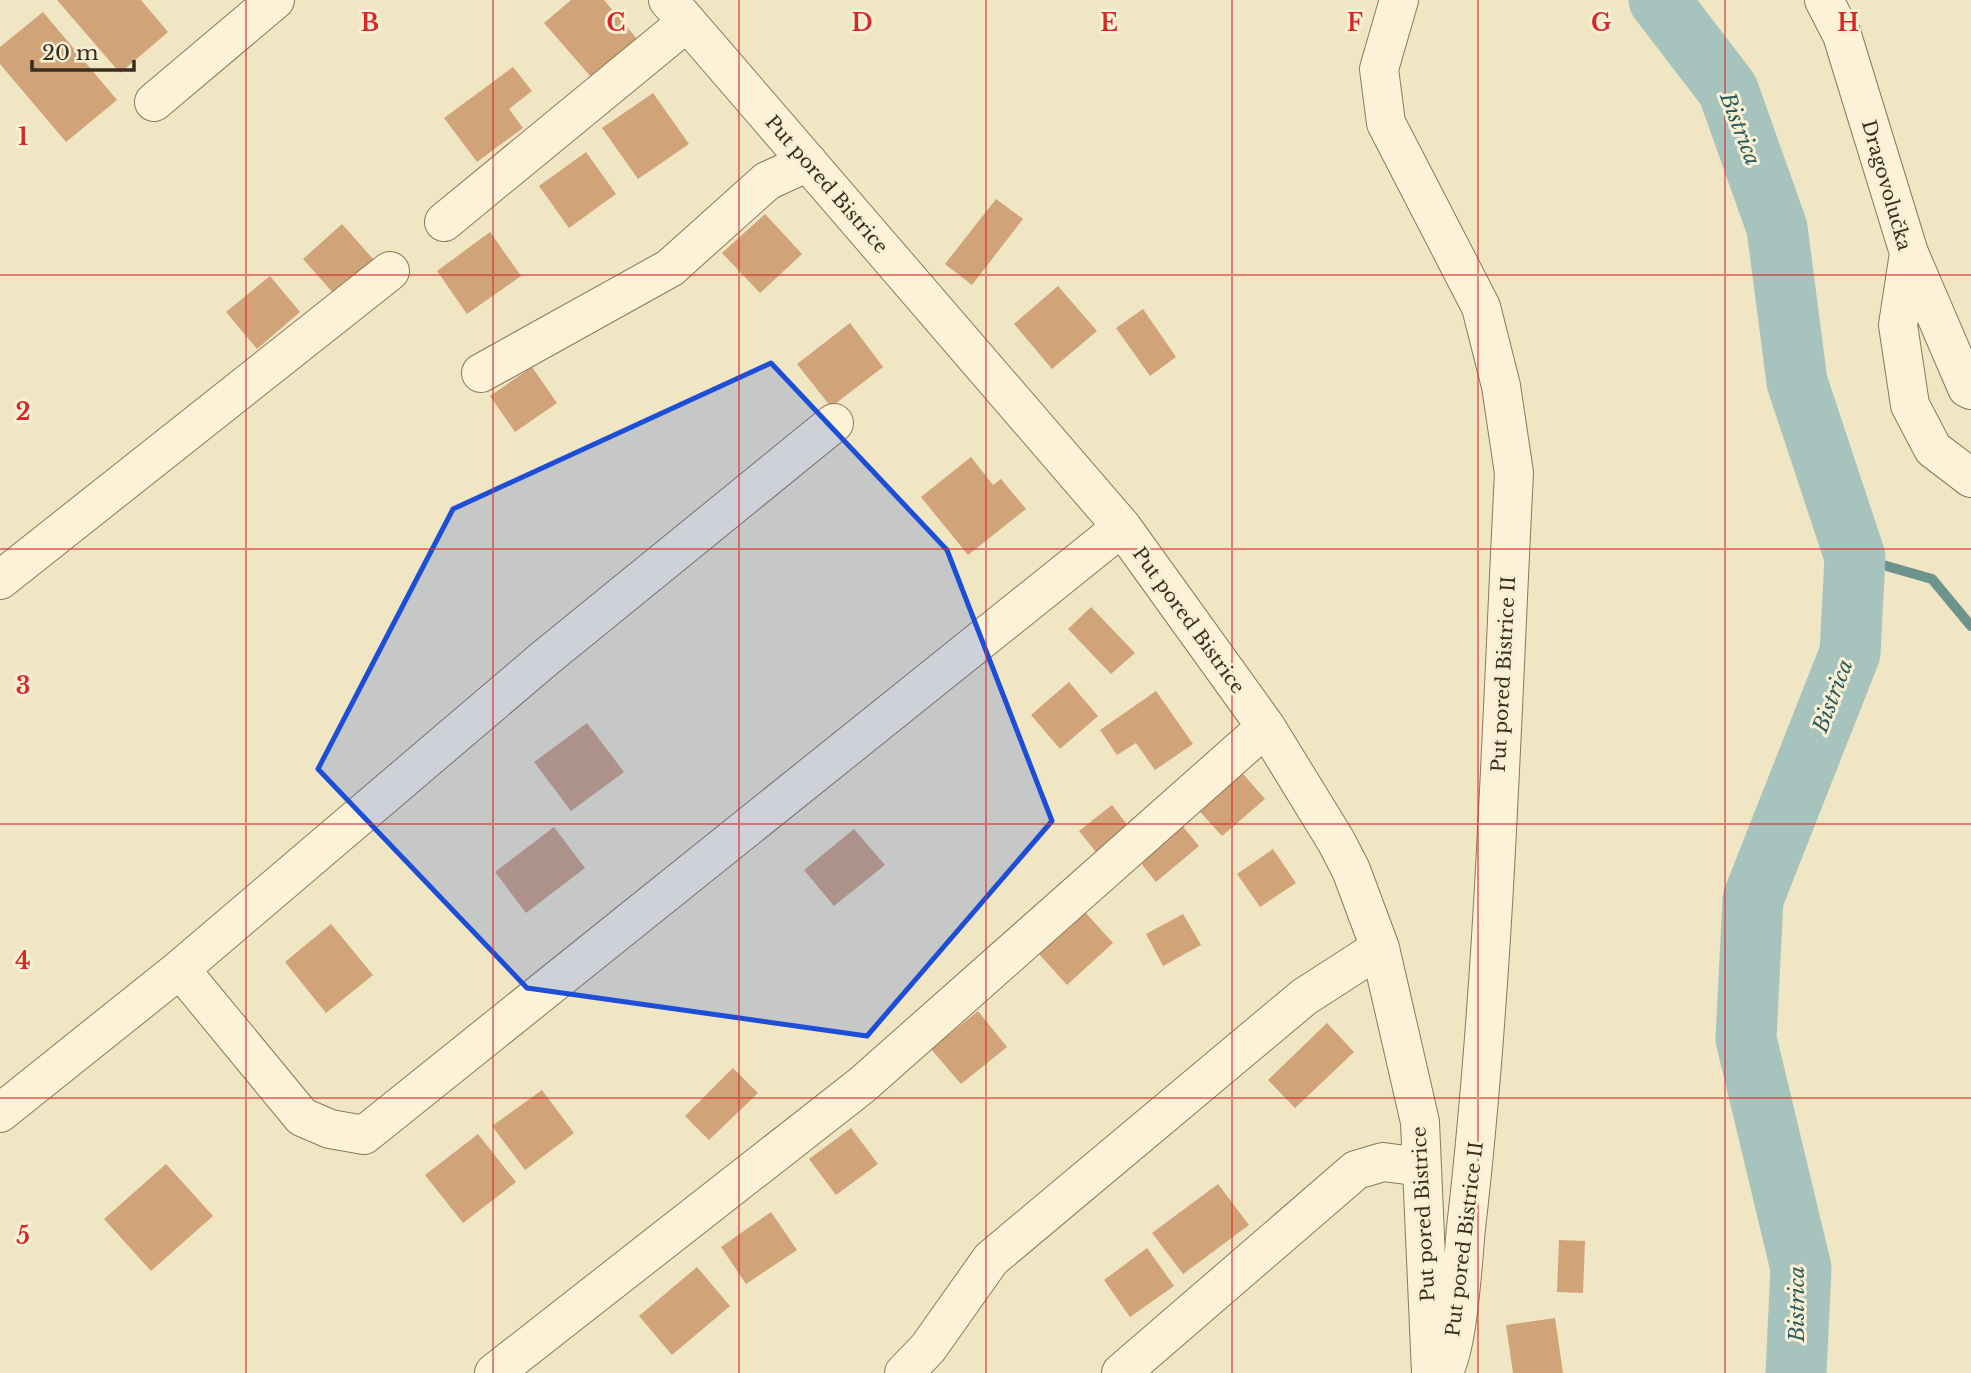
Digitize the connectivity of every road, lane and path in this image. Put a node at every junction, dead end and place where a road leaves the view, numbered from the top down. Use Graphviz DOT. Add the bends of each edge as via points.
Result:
graph roads {
  1 [pos="275,0"];
  2 [pos="1399,0"];
  3 [pos="1824,0"];
  4 [pos="677,12"];
  5 [pos="154,102"];
  6 [pos="808,162"];
  7 [pos="444,222"];
  8 [pos="1909,253"];
  9 [pos="390,271"];
  10 [pos="481,373"];
  11 [pos="1971,390"];
  12 [pos="834,423"];
  13 [pos="1971,478"];
  14 [pos="1122,527"];
  15 [pos="0,580"];
  16 [pos="1266,727"];
  17 [pos="1380,948"];
  18 [pos="180,969"];
  19 [pos="0,1114"];
  20 [pos="1420,1122"];
  21 [pos="1478,1125"];
  22 [pos="1422,1167"];
  23 [pos="515,1367"];
  24 [pos="904,1373"];
  25 [pos="1121,1373"];
  26 [pos="1431,1373"];
  27 [pos="1443,1373"];
  1 -- 5 [label="street"];
  2 -- 21 [label="street, Put pored Bistrice II" via="1379,69 1386,123 1481,307 1501,386 1514,473"];
  3 -- 8 [label="street, Dragovolučka" via="1842,35"];
  4 -- 6 [label="street, Put pored Bistrice"];
  4 -- 7 [label="street"];
  6 -- 10 [label="street" via="767,181 670,268"];
  6 -- 14 [label="street, Put pored Bistrice"];
  8 -- 11 [label="street"];
  8 -- 13 [label="street, Dragovolučka" via="1898,326 1910,405 1933,449"];
  9 -- 15 [label="street"];
  12 -- 18 [label="street" via="544,659"];
  14 -- 16 [label="street, Put pored Bistrice"];
  14 -- 18 [label="street" via="364,1135 330,1129 302,1117"];
  16 -- 17 [label="street, Put pored Bistrice" via="1351,870"];
  16 -- 23 [label="street" via="862,1084"];
  17 -- 20 [label="street, Put pored Bistrice"];
  17 -- 24 [label="street" via="1304,997 992,1259 928,1348"];
  18 -- 19 [label="street"];
  20 -- 21 [label="street"];
  20 -- 22 [label="street, Put pored Bistrice"];
  21 -- 27 [label="street, Put pored Bistrice II" via="1455,1331"];
  22 -- 25 [label="street" via="1382,1162 1356,1170"];
  22 -- 26 [label="street, Put pored Bistrice"];
}
